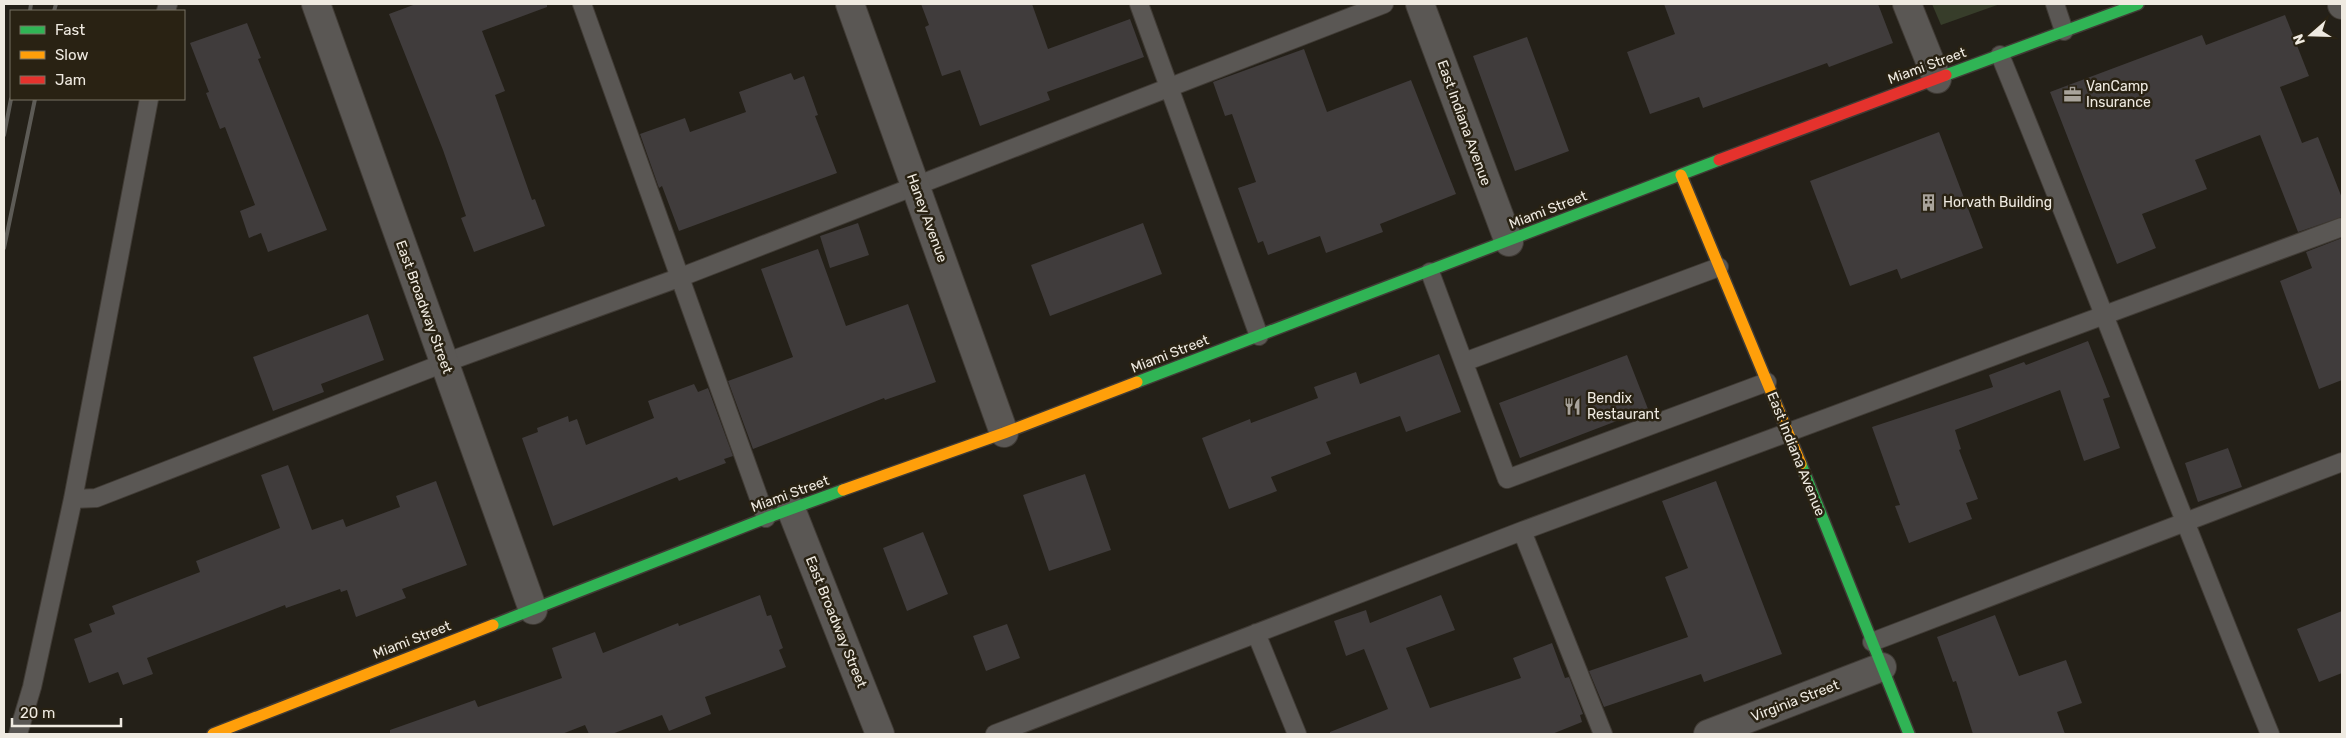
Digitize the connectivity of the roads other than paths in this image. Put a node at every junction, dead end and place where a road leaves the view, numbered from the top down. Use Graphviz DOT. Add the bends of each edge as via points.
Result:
graph roads {
  1 [pos="316,4"];
  2 [pos="582,4"];
  3 [pos="850,4"];
  4 [pos="1139,4"];
  5 [pos="1384,4"];
  6 [pos="1420,4"];
  7 [pos="1908,4"];
  8 [pos="2055,4"];
  9 [pos="2138,4"];
  10 [pos="2064,31"];
  11 [pos="2000,55"];
  12 [pos="1937,78"];
  13 [pos="1170,89"];
  14 [pos="149,100"];
  15 [pos="1681,175"];
  16 [pos="916,187"];
  17 [pos="2342,227"];
  18 [pos="1508,242"];
  19 [pos="1718,267"];
  20 [pos="1430,272"];
  21 [pos="680,277"];
  22 [pos="2106,316"];
  23 [pos="1259,336"];
  24 [pos="1464,362"];
  25 [pos="444,363"];
  26 [pos="1767,382"];
  27 [pos="1788,432"];
  28 [pos="1004,433"];
  29 [pos="2342,462"];
  30 [pos="73,499"];
  31 [pos="779,514"];
  32 [pos="2184,522"];
  33 [pos="1522,531"];
  34 [pos="533,610"];
  35 [pos="1256,633"];
  36 [pos="1872,642"];
  37 [pos="1882,667"];
  38 [pos="18,734"];
  39 [pos="215,734"];
  40 [pos="880,734"];
  41 [pos="995,734"];
  42 [pos="1297,734"];
  43 [pos="1603,734"];
  44 [pos="1708,734"];
  45 [pos="1909,734"];
  46 [pos="2270,734"];
  1 -- 25 [label="street, East Broadway Street"];
  2 -- 21 [label="lane"];
  3 -- 16 [label="street, Haney Avenue"];
  4 -- 13 [label="lane"];
  5 -- 13 [label="lane"];
  6 -- 18 [label="street, East Indiana Avenue"];
  7 -- 12 [label="street"];
  8 -- 10 [label="lane"];
  9 -- 10 [label="street, Miami Street"];
  10 -- 11 [label="street, Miami Street"];
  11 -- 12 [label="street, Miami Street"];
  11 -- 22 [label="lane"];
  12 -- 15 [label="street, Miami Street"];
  13 -- 16 [label="lane"];
  13 -- 23 [label="lane"];
  14 -- 30 [label="lane"];
  15 -- 18 [label="street, Miami Street"];
  15 -- 19 [label="street, East Indiana Avenue"];
  16 -- 21 [label="lane"];
  16 -- 28 [label="street, Haney Avenue"];
  17 -- 22 [label="lane"];
  18 -- 20 [label="street, Miami Street"];
  19 -- 24 [label="lane"];
  19 -- 26 [label="street, East Indiana Avenue"];
  20 -- 23 [label="street, Miami Street"];
  20 -- 24 [label="lane"];
  21 -- 25 [label="lane"];
  21 -- 31 [label="lane"];
  22 -- 27 [label="lane"];
  22 -- 32 [label="lane"];
  23 -- 28 [label="street, Miami Street"];
  24 -- 26 [label="lane" via="1507,479"];
  25 -- 30 [label="lane" via="96,498"];
  25 -- 34 [label="street, East Broadway Street"];
  26 -- 27 [label="street, East Indiana Avenue"];
  27 -- 33 [label="lane"];
  27 -- 36 [label="street, East Indiana Avenue"];
  28 -- 31 [label="street, Miami Street"];
  29 -- 32 [label="lane"];
  30 -- 38 [label="lane" via="32,687"];
  31 -- 34 [label="street, Miami Street"];
  31 -- 40 [label="street, East Broadway Street"];
  32 -- 36 [label="lane"];
  32 -- 46 [label="lane"];
  33 -- 35 [label="lane"];
  33 -- 43 [label="lane"];
  34 -- 39 [label="street, Miami Street"];
  35 -- 41 [label="lane"];
  35 -- 42 [label="lane"];
  36 -- 37 [label="street, East Indiana Avenue"];
  37 -- 44 [label="street, Virginia Street"];
  37 -- 45 [label="street, East Indiana Avenue"];
}
